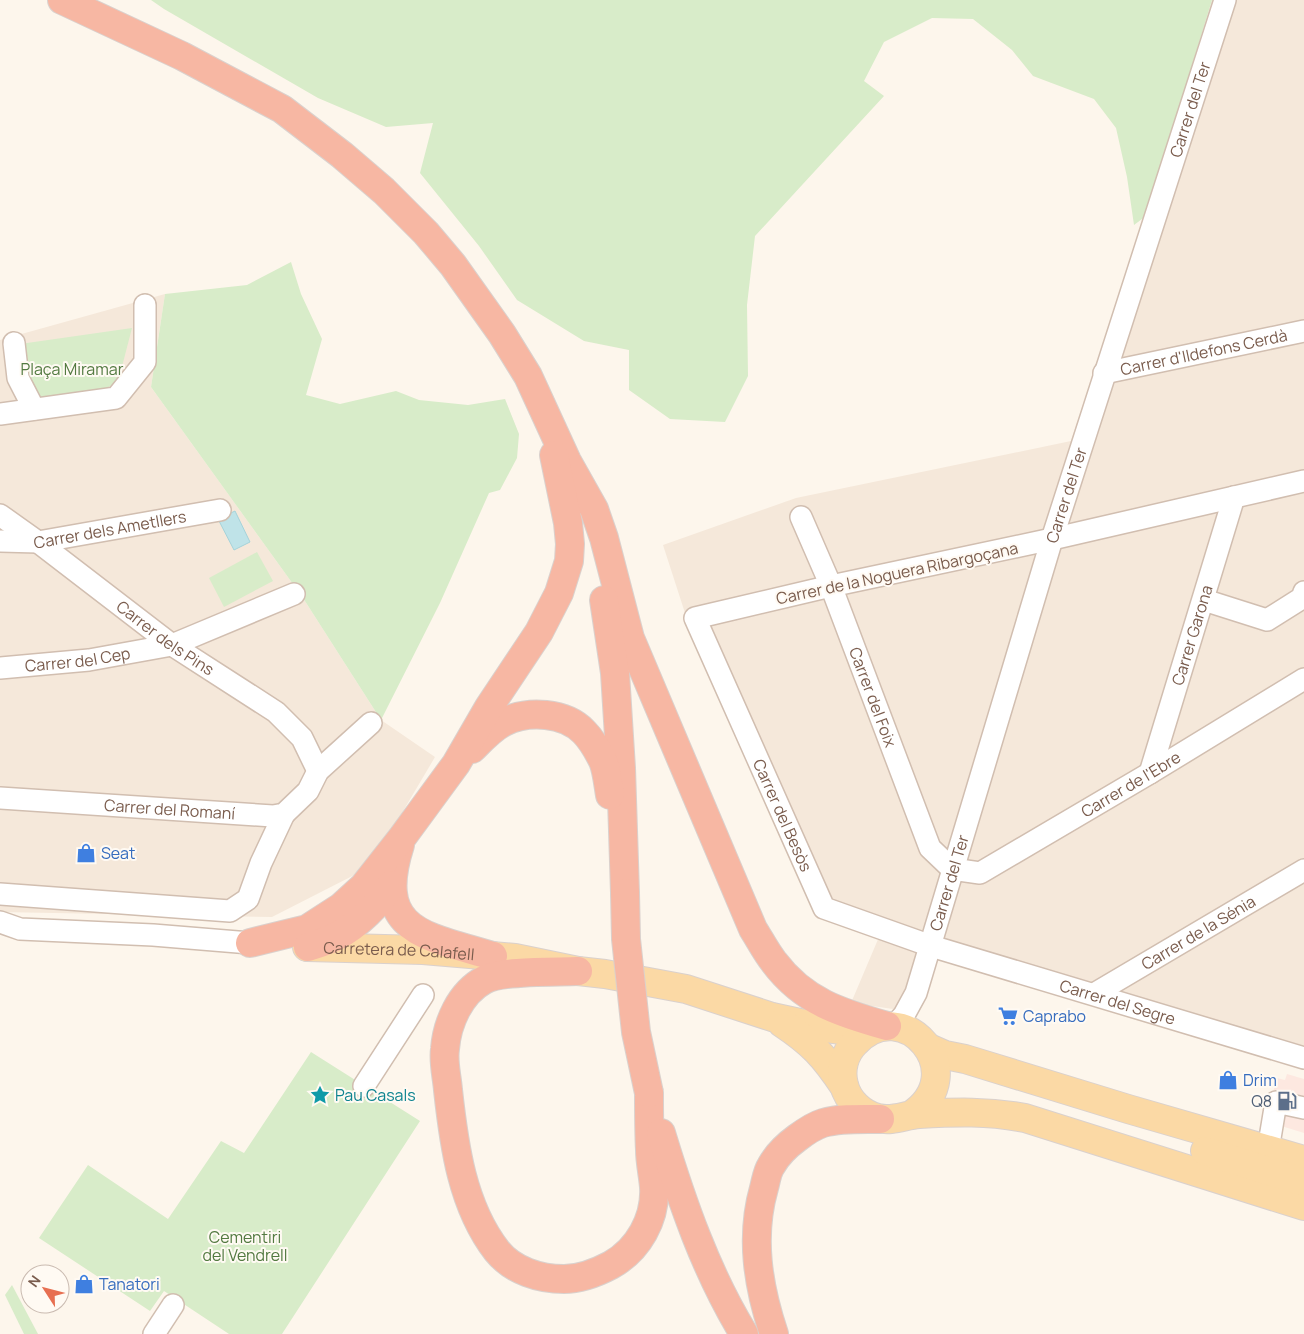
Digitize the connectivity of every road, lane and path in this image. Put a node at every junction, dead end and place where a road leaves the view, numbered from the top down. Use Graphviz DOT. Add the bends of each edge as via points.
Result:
graph roads {
  1 [pos="62,0"];
  2 [pos="1225,0"];
  3 [pos="145,305"];
  4 [pos="1304,331"];
  5 [pos="14,343"];
  6 [pos="1104,374"];
  7 [pos="34,409"];
  8 [pos="0,414"];
  9 [pos="549,421"];
  10 [pos="566,461"];
  11 [pos="1304,481"];
  12 [pos="1234,497"];
  13 [pos="220,510"];
  14 [pos="0,515"];
  15 [pos="801,517"];
  16 [pos="1052,539"];
  17 [pos="0,541"];
  18 [pos="38,542"];
  19 [pos="831,586"];
  20 [pos="1304,592"];
  21 [pos="294,594"];
  22 [pos="1204,600"];
  23 [pos="695,618"];
  24 [pos="172,645"];
  25 [pos="0,668"];
  26 [pos="1304,679"];
  27 [pos="371,723"];
  28 [pos="456,764"];
  29 [pos="318,771"];
  30 [pos="1150,773"];
  31 [pos="0,798"];
  32 [pos="284,814"];
  33 [pos="402,839"];
  34 [pos="623,841"];
  35 [pos="952,869"];
  36 [pos="1304,870"];
  37 [pos="391,885"];
  38 [pos="0,894"];
  39 [pos="7,929"];
  40 [pos="250,943"];
  41 [pos="931,946"];
  42 [pos="308,948"];
  43 [pos="494,956"];
  44 [pos="578,971"];
  45 [pos="916,993"];
  46 [pos="1094,994"];
  47 [pos="423,995"];
  48 [pos="772,1017"];
  49 [pos="884,1028"];
  50 [pos="933,1048"];
  51 [pos="1304,1058"];
  52 [pos="364,1086"];
  53 [pos="844,1086"];
  54 [pos="649,1093"];
  55 [pos="918,1108"];
  56 [pos="1304,1108"];
  57 [pos="880,1119"];
  58 [pos="1268,1150"];
  59 [pos="1304,1160"];
  60 [pos="1304,1182"];
  61 [pos="1304,1189"];
  62 [pos="1304,1206"];
  63 [pos="173,1305"];
  64 [pos="154,1334"];
  65 [pos="744,1334"];
  66 [pos="774,1334"];
  1 -- 9 [label="highway" via="182,56 282,109 384,191 426,233 478,299 528,376"];
  2 -- 6 [label="street, Carrer del Ter"];
  3 -- 7 [label="street" via="145,362 116,398"];
  4 -- 6 [label="street, Carrer d'Ildefons Cerdà"];
  5 -- 7 [label="street" via="18,378"];
  6 -- 16 [label="street, Carrer del Ter"];
  7 -- 8 [label="street"];
  9 -- 10 [label="highway"];
  9 -- 28 [label="highway" via="568,523 569,561 550,614 489,706"];
  10 -- 34 [label="highway" via="589,531 603,590 615,673"];
  10 -- 49 [label="highway" via="594,509 630,638 754,929 774,962 794,984 824,1005"];
  11 -- 12 [label="street, Carrer de la Noguera Ribargoçana"];
  12 -- 16 [label="street, Carrer de la Noguera Ribargoçana"];
  12 -- 22 [label="street, Carrer Garona"];
  13 -- 18 [label="street, Carrer dels Ametllers"];
  14 -- 18 [label="street, Carrer dels Pins"];
  15 -- 19 [label="street, Carrer del Foix"];
  16 -- 19 [label="street, Carrer de la Noguera Ribargoçana"];
  16 -- 35 [label="street, Carrer del Ter"];
  17 -- 18 [label="street, Carrer dels Ametllers"];
  18 -- 24 [label="street, Carrer dels Pins"];
  19 -- 23 [label="street, Carrer de la Noguera Ribargoçana"];
  19 -- 35 [label="street, Carrer del Foix" via="930,848"];
  20 -- 22 [label="street" via="1302,598 1267,620"];
  21 -- 24 [label="street, Carrer del Cep"];
  22 -- 30 [label="street, Carrer Garona"];
  23 -- 41 [label="street, Carrer del Besòs" via="824,908"];
  24 -- 25 [label="street, Carrer del Cep" via="89,660"];
  24 -- 29 [label="street, Carrer dels Pins" via="276,712 302,738"];
  26 -- 30 [label="street, Carrer de l'Ebre"];
  27 -- 29 [label="street"];
  28 -- 33 [label="highway"];
  28 -- 34 [label="highway" via="503,722 540,714 573,724 591,740 603,762"];
  29 -- 32 [label="street" via="308,791"];
  30 -- 35 [label="street, Carrer de l'Ebre" via="980,873"];
  31 -- 32 [label="street, Carrer del Romaní" via="273,816"];
  32 -- 38 [label="street" via="248,899 230,911"];
  33 -- 37 [label="highway"];
  33 -- 40 [label="highway" via="364,886 341,907 307,929"];
  34 -- 54 [label="highway, bridge" via="626,939 636,1032"];
  35 -- 41 [label="street, Carrer del Ter"];
  36 -- 46 [label="street, Carrer de la Sénia"];
  37 -- 42 [label="highway" via="363,918 339,936"];
  37 -- 43 [label="highway" via="400,914 409,925 423,934"];
  39 -- 40 [label="street, Carretera de Calafell"];
  40 -- 42 [label="main road, Carretera de Calafell"];
  41 -- 45 [label="street, Carrer del Ter"];
  41 -- 46 [label="street, Carrer del Segre"];
  42 -- 43 [label="main road, Carretera de Calafell" via="423,950"];
  43 -- 44 [label="main road, Carretera de Calafell"];
  44 -- 48 [label="main road, Carretera de Calafell" via="686,989"];
  44 -- 54 [label="highway" via="497,975 484,980 469,991 457,1007 447,1036 444,1050 457,1152 469,1200 498,1252 527,1273 548,1279 573,1279 596,1273 633,1249 653,1208"];
  45 -- 49 [label="street, Carrer del Ter" via="906,1011"];
  45 -- 50 [label="street, Carrer del Ter" via="918,1022"];
  46 -- 51 [label="street, Carrer del Segre"];
  47 -- 52 [label="street"];
  48 -- 49 [label="main road, Carretera de Calafell" via="842,1030"];
  48 -- 53 [label="main road, Carretera de Calafell" via="807,1040"];
  49 -- 50 [label="main road" via="911,1032"];
  49 -- 53 [label="main road" via="860,1037 851,1047 844,1066"];
  50 -- 55 [label="main road" via="936,1076 933,1090"];
  50 -- 58 [label="main road" via="1038,1083"];
  50 -- 60 [label="main road" via="960,1067 996,1083"];
  53 -- 57 [label="main road" via="857,1107"];
  54 -- 65 [label="highway" via="679,1193 710,1269"];
  55 -- 57 [label="main road" via="896,1120"];
  55 -- 61 [label="main road" via="962,1093 993,1094"];
  55 -- 62 [label="main road" via="1025,1118"];
  56 -- 58 [label="street" via="1276,1102"];
  57 -- 66 [label="highway" via="839,1119 822,1124 806,1131 785,1147 770,1167 757,1226 757,1253 760,1280"];
  58 -- 59 [label="main road"];
  63 -- 64 [label="street"];
}
